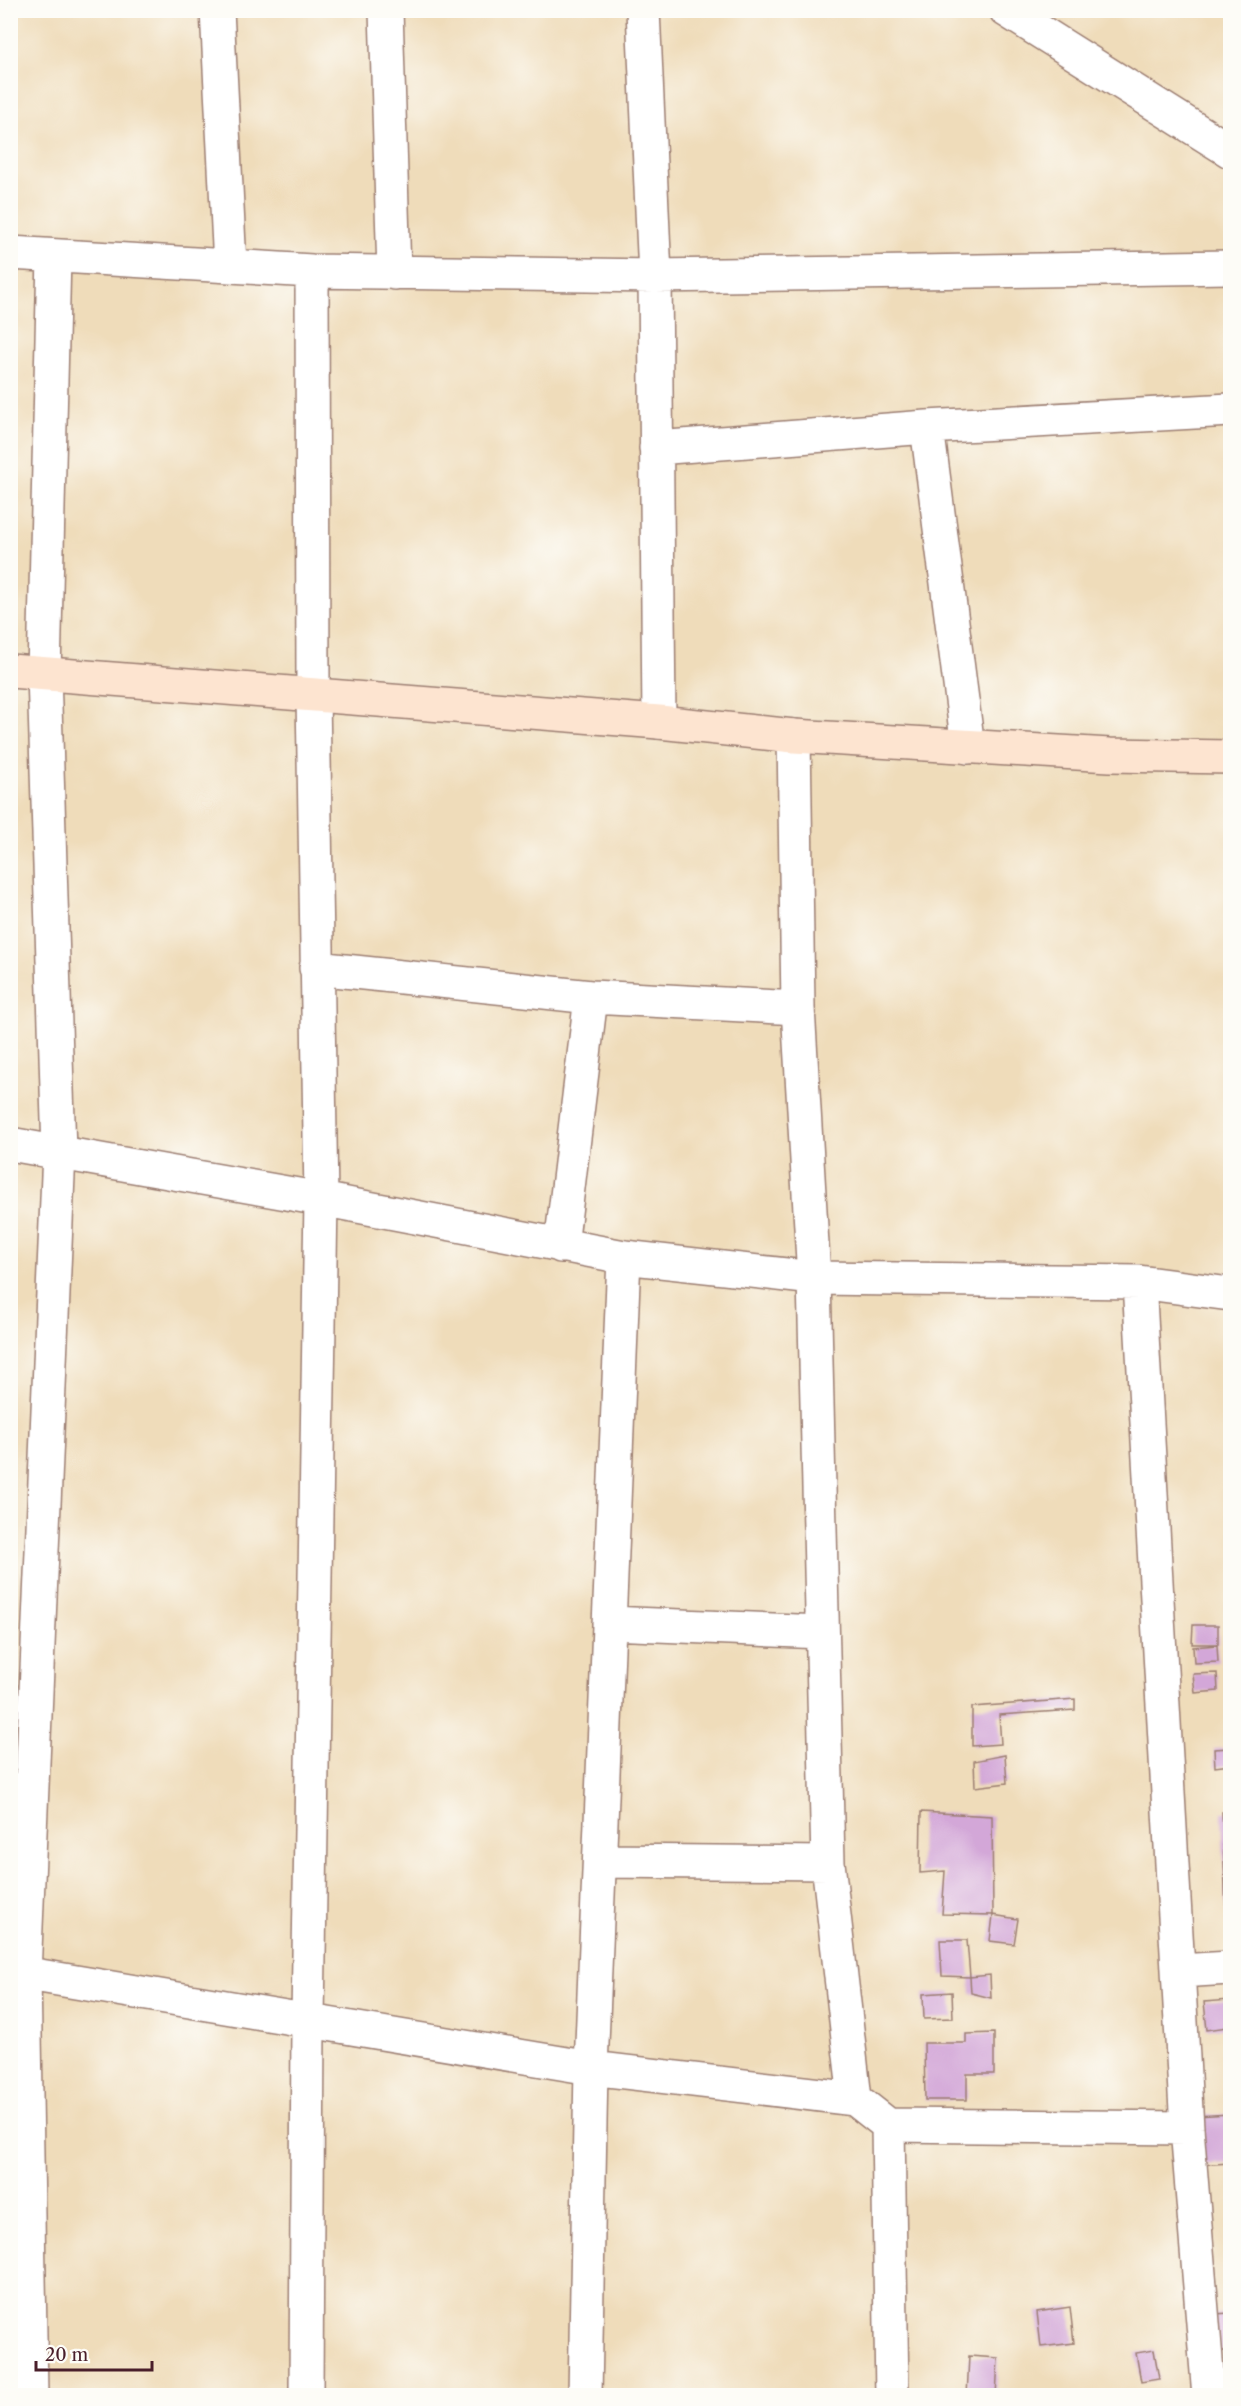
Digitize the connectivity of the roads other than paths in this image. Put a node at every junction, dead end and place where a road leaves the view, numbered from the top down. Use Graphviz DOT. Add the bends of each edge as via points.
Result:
graph roads {
  1 [pos="217,10"];
  2 [pos="386,10"];
  3 [pos="643,10"];
  4 [pos="1006,10"];
  5 [pos="1230,151"];
  6 [pos="10,253"];
  7 [pos="54,256"];
  8 [pos="230,266"];
  9 [pos="1230,267"];
  10 [pos="312,271"];
  11 [pos="394,273"];
  12 [pos="655,276"];
  13 [pos="1230,410"];
  14 [pos="927,428"];
  15 [pos="656,448"];
  16 [pos="10,671"];
  17 [pos="44,674"];
  18 [pos="313,695"];
  19 [pos="659,722"];
  20 [pos="794,736"];
  21 [pos="968,747"];
  22 [pos="1230,757"];
  23 [pos="316,968"];
  24 [pos="591,997"];
  25 [pos="798,1008"];
  26 [pos="10,1144"];
  27 [pos="59,1152"];
  28 [pos="321,1198"];
  29 [pos="561,1246"];
  30 [pos="624,1257"];
  31 [pos="814,1278"];
  32 [pos="1139,1282"];
  33 [pos="1230,1294"];
  34 [pos="609,1623"];
  35 [pos="822,1632"];
  36 [pos="23,1710"];
  37 [pos="600,1861"];
  38 [pos="828,1863"];
  39 [pos="1230,1968"];
  40 [pos="1179,1971"];
  41 [pos="17,1972"];
  42 [pos="308,2019"];
  43 [pos="591,2068"];
  44 [pos="855,2099"];
  45 [pos="888,2125"];
  46 [pos="1187,2128"];
  47 [pos="31,2396"];
  48 [pos="306,2396"];
  49 [pos="585,2396"];
  50 [pos="892,2396"];
  51 [pos="1209,2396"];
  1 -- 8 [label="street"];
  2 -- 11 [label="street"];
  3 -- 12 [label="street"];
  4 -- 5 [label="street"];
  6 -- 7 [label="street"];
  7 -- 8 [label="street"];
  7 -- 17 [label="street"];
  8 -- 10 [label="street"];
  9 -- 12 [label="street"];
  10 -- 11 [label="street"];
  10 -- 18 [label="street"];
  11 -- 12 [label="street"];
  12 -- 15 [label="street"];
  13 -- 14 [label="street"];
  14 -- 15 [label="street"];
  14 -- 21 [label="street"];
  15 -- 19 [label="street"];
  16 -- 17 [label="street"];
  17 -- 18 [label="street"];
  17 -- 27 [label="street"];
  18 -- 19 [label="street"];
  18 -- 23 [label="street"];
  19 -- 20 [label="street"];
  20 -- 21 [label="street"];
  20 -- 25 [label="street"];
  21 -- 22 [label="street"];
  23 -- 24 [label="street"];
  23 -- 28 [label="street"];
  24 -- 25 [label="street"];
  24 -- 29 [label="street"];
  25 -- 31 [label="street"];
  26 -- 27 [label="street"];
  27 -- 28 [label="street"];
  27 -- 36 [label="street"];
  28 -- 29 [label="street"];
  28 -- 42 [label="street"];
  29 -- 30 [label="street"];
  30 -- 31 [label="street"];
  30 -- 34 [label="street"];
  31 -- 32 [label="street"];
  31 -- 35 [label="street"];
  32 -- 33 [label="street"];
  32 -- 40 [label="street"];
  34 -- 35 [label="street"];
  34 -- 37 [label="street"];
  35 -- 38 [label="street"];
  36 -- 41 [label="street"];
  37 -- 38 [label="street"];
  37 -- 43 [label="street"];
  38 -- 44 [label="street"];
  39 -- 40 [label="street"];
  40 -- 46 [label="street"];
  41 -- 42 [label="street"];
  41 -- 47 [label="street"];
  42 -- 43 [label="street"];
  42 -- 48 [label="street"];
  43 -- 44 [label="street"];
  43 -- 49 [label="street"];
  44 -- 45 [label="street"];
  45 -- 46 [label="street"];
  45 -- 50 [label="street"];
  46 -- 51 [label="street"];
}
